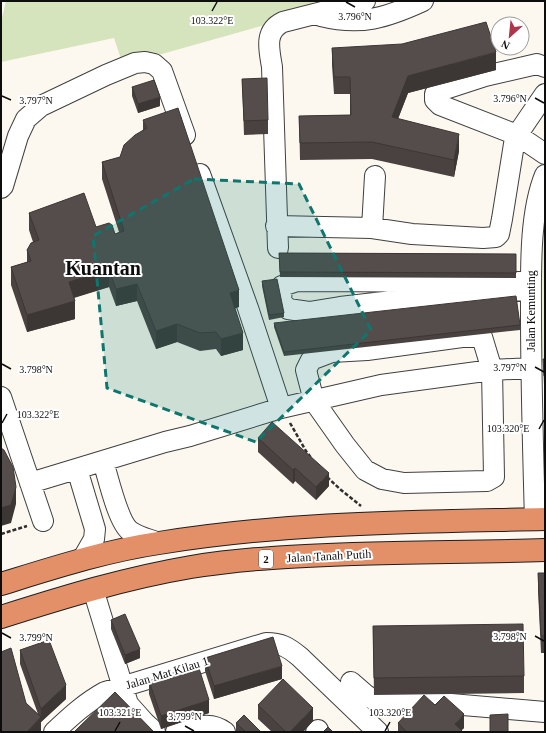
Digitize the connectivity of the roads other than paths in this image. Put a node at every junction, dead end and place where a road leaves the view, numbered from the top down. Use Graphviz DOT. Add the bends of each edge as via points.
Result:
graph roads {
  1 [pos="365,1"];
  2 [pos="422,1"];
  3 [pos="314,14"];
  4 [pos="545,67"];
  5 [pos="545,94"];
  6 [pos="517,135"];
  7 [pos="545,154"];
  8 [pos="545,175"];
  9 [pos="374,176"];
  10 [pos="1,188"];
  11 [pos="276,226"];
  12 [pos="372,228"];
  13 [pos="278,248"];
  14 [pos="531,285"];
  15 [pos="531,368"];
  16 [pos="492,370"];
  17 [pos="1,397"];
  18 [pos="314,401"];
  19 [pos="281,408"];
  20 [pos="8,440"];
  21 [pos="103,461"];
  22 [pos="77,469"];
  23 [pos="30,483"];
  24 [pos="540,519"];
  25 [pos="42,521"];
  26 [pos="159,543"];
  27 [pos="545,550"];
  28 [pos="82,560"];
  29 [pos="1,584"];
  30 [pos="93,589"];
  31 [pos="1,617"];
  32 [pos="351,682"];
  33 [pos="122,686"];
  34 [pos="545,712"];
  35 [pos="54,732"];
  36 [pos="155,732"];
  37 [pos="176,732"];
  38 [pos="225,732"];
  39 [pos="378,732"];
  1 -- 3 [label="street"];
  2 -- 3 [label="street" via="396,13 363,21 333,19"];
  3 -- 11 [label="street" via="276,25 270,33"];
  4 -- 6 [label="street" via="537,64 485,76 435,94 435,100 440,105"];
  5 -- 6 [label="street"];
  6 -- 7 [label="street"];
  6 -- 12 [label="street" via="499,234 496,237 412,234"];
  8 -- 14 [label="street, Jalan Kemunting" via="534,227"];
  9 -- 12 [label="street"];
  10 -- 19 [label="street" via="26,119 41,106 134,63 154,64 162,71 248,308"];
  11 -- 12 [label="street"];
  11 -- 13 [label="street"];
  14 -- 14 [label="street" via="309,312 288,309 281,300 282,286 297,281"];
  14 -- 15 [label="street, Jalan Kemunting"];
  15 -- 16 [label="street"];
  15 -- 24 [label="street, Jalan Kemunting"];
  16 -- 18 [label="street" via="381,385"];
  16 -- 18 [label="street" via="482,337 332,352 311,360 306,370"];
  16 -- 18 [label="street" via="494,477 487,481 404,483 382,479 365,470"];
  17 -- 20 [label="street"];
  18 -- 19 [label="street"];
  19 -- 21 [label="street"];
  20 -- 23 [label="street"];
  21 -- 22 [label="street"];
  21 -- 26 [label="street" via="121,520 129,530"];
  22 -- 23 [label="street"];
  22 -- 28 [label="street" via="95,529 94,539"];
  23 -- 25 [label="street"];
  24 -- 26 [label="highway" via="318,525"];
  26 -- 28 [label="highway"];
  27 -- 30 [label="highway, Jalan Tanah Putih / 2" via="327,555 243,560 142,576"];
  28 -- 29 [label="highway"];
  30 -- 31 [label="highway, Jalan Tanah Putih / 2"];
  30 -- 33 [label="street"];
  32 -- 34 [label="street" via="376,701 388,704 451,704"];
  33 -- 35 [label="street, Jalan Mat Kilau 1" via="91,700"];
  33 -- 36 [label="street" via="128,704"];
  33 -- 39 [label="street, Jalan Mat Kilau 1" via="266,643 278,643 300,657"];
  37 -- 38 [label="street" via="208,724"];
}
